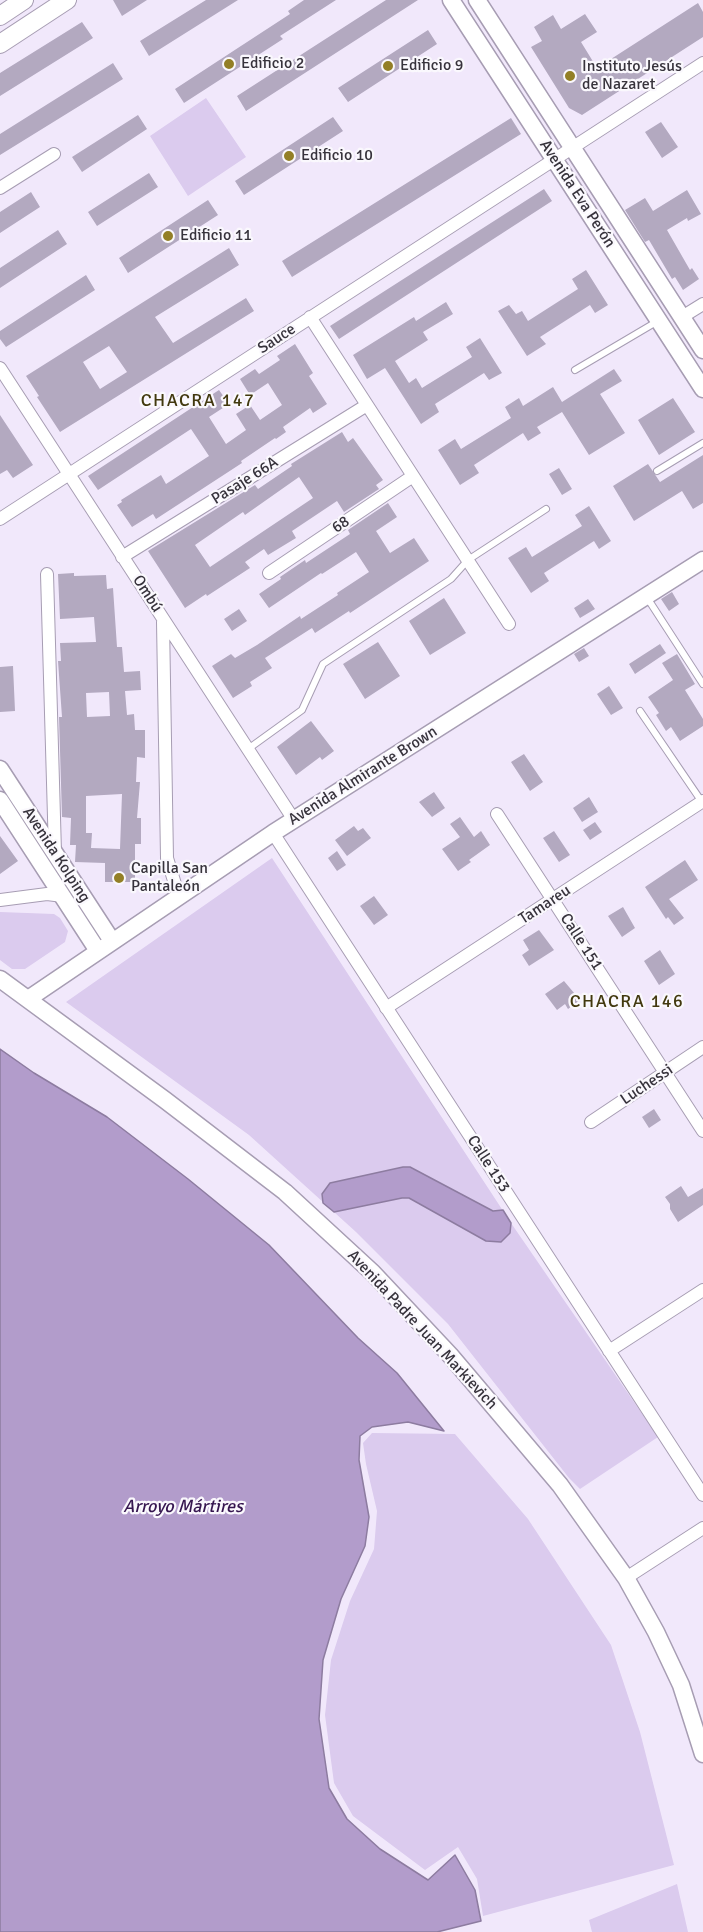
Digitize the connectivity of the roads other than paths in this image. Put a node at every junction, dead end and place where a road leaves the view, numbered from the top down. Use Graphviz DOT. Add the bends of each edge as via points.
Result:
graph roads {
  1 [pos="24,0"];
  2 [pos="67,0"];
  3 [pos="451,0"];
  4 [pos="477,0"];
  5 [pos="0,16"];
  6 [pos="0,44"];
  7 [pos="703,63"];
  8 [pos="572,147"];
  9 [pos="54,154"];
  10 [pos="554,159"];
  11 [pos="0,188"];
  12 [pos="703,304"];
  13 [pos="682,317"];
  14 [pos="310,318"];
  15 [pos="659,321"];
  16 [pos="703,350"];
  17 [pos="575,370"];
  18 [pos="1,372"];
  19 [pos="703,389"];
  20 [pos="367,405"];
  21 [pos="703,443"];
  22 [pos="657,471"];
  23 [pos="69,474"];
  24 [pos="413,476"];
  25 [pos="546,509"];
  26 [pos="0,519"];
  27 [pos="122,556"];
  28 [pos="468,560"];
  29 [pos="703,560"];
  30 [pos="269,573"];
  31 [pos="47,574"];
  32 [pos="646,596"];
  33 [pos="163,621"];
  34 [pos="509,624"];
  35 [pos="703,684"];
  36 [pos="640,711"];
  37 [pos="248,749"];
  38 [pos="0,769"];
  39 [pos="0,800"];
  40 [pos="702,801"];
  41 [pos="497,814"];
  42 [pos="294,820"];
  43 [pos="273,833"];
  44 [pos="55,855"];
  45 [pos="63,896"];
  46 [pos="179,897"];
  47 [pos="0,900"];
  48 [pos="553,900"];
  49 [pos="105,946"];
  50 [pos="0,979"];
  51 [pos="28,999"];
  52 [pos="386,1008"];
  53 [pos="703,1047"];
  54 [pos="665,1072"];
  55 [pos="591,1122"];
  56 [pos="703,1131"];
  57 [pos="703,1290"];
  58 [pos="609,1351"];
  59 [pos="703,1495"];
  60 [pos="703,1528"];
  61 [pos="627,1578"];
  62 [pos="703,1754"];
  1 -- 5 [label="main road"];
  2 -- 6 [label="main road"];
  3 -- 10 [label="main road, Avenida Eva Perón"];
  4 -- 8 [label="main road, Avenida Eva Perón"];
  7 -- 8 [label="street, Sauce"];
  8 -- 10 [label="street, Sauce"];
  8 -- 13 [label="main road, Avenida Eva Perón"];
  9 -- 11 [label="street"];
  10 -- 14 [label="street, Sauce"];
  10 -- 15 [label="main road, Avenida Eva Perón"];
  12 -- 13 [label="street"];
  13 -- 16 [label="main road, Avenida Eva Perón"];
  14 -- 20 [label="street"];
  14 -- 23 [label="street, Sauce"];
  15 -- 17 [label="lane"];
  15 -- 19 [label="main road, Avenida Eva Perón"];
  18 -- 23 [label="street, Ombú"];
  20 -- 24 [label="street"];
  20 -- 27 [label="street, Pasaje 66A"];
  21 -- 22 [label="lane"];
  23 -- 26 [label="street, Sauce"];
  23 -- 27 [label="street, Ombú"];
  24 -- 28 [label="street"];
  24 -- 30 [label="street, 68"];
  25 -- 28 [label="lane"];
  27 -- 33 [label="street, Ombú"];
  28 -- 34 [label="street"];
  28 -- 37 [label="lane" via="451,579 323,664 302,710"];
  29 -- 32 [label="main road, Avenida Almirante Brown"];
  31 -- 44 [label="street"];
  32 -- 35 [label="lane"];
  32 -- 42 [label="main road, Avenida Almirante Brown"];
  33 -- 37 [label="street, Ombú"];
  33 -- 46 [label="street" via="166,858"];
  36 -- 40 [label="lane"];
  37 -- 42 [label="street, Ombú"];
  38 -- 44 [label="main road, Avenida Kolping"];
  39 -- 45 [label="main road, Avenida Kolping"];
  40 -- 48 [label="street, Tamareu"];
  41 -- 48 [label="street, Calle 151"];
  42 -- 43 [label="main road, Avenida Almirante Brown"];
  43 -- 46 [label="main road, Avenida Almirante Brown"];
  43 -- 52 [label="street, Calle 153"];
  44 -- 49 [label="main road, Avenida Kolping"];
  45 -- 47 [label="street" via="47,894"];
  45 -- 49 [label="main road, Avenida Kolping"];
  46 -- 49 [label="main road, Avenida Almirante Brown"];
  48 -- 52 [label="street, Tamareu"];
  48 -- 54 [label="street, Calle 151"];
  49 -- 51 [label="main road, Avenida Almirante Brown"];
  50 -- 51 [label="main road, Avenida Padre Juan Markievich"];
  51 -- 61 [label="main road, Avenida Padre Juan Markievich" via="285,1192 373,1273 519,1435"];
  52 -- 58 [label="street, Calle 153"];
  53 -- 54 [label="street, Luchessi"];
  54 -- 55 [label="street, Luchessi"];
  54 -- 56 [label="street, Calle 151"];
  57 -- 58 [label="street"];
  58 -- 59 [label="street, Calle 153"];
  60 -- 61 [label="street"];
  61 -- 62 [label="main road, Avenida Padre Juan Markievich" via="681,1685"];
}
